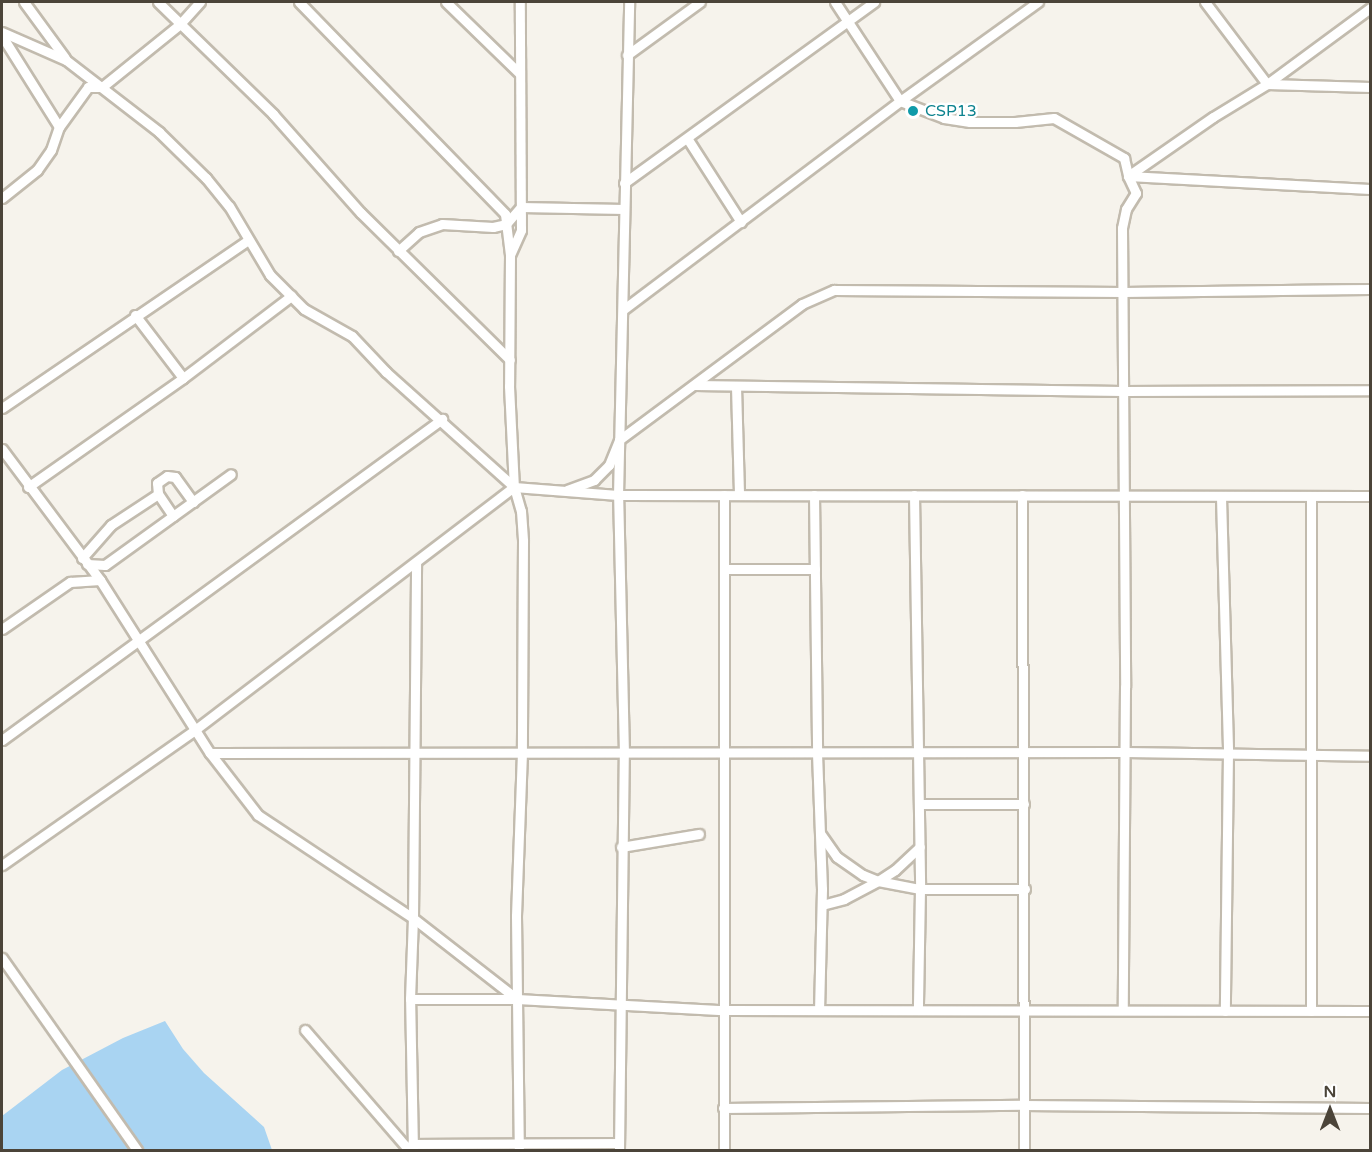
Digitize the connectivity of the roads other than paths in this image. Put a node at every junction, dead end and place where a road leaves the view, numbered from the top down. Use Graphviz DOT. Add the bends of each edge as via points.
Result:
graph roads {
  1 [pos="24,2"];
  2 [pos="158,2"];
  3 [pos="200,2"];
  4 [pos="299,2"];
  5 [pos="446,2"];
  6 [pos="520,2"];
  7 [pos="629,2"];
  8 [pos="700,2"];
  9 [pos="835,2"];
  10 [pos="874,2"];
  11 [pos="1038,2"];
  12 [pos="1205,2"];
  13 [pos="1371,8"];
  14 [pos="849,20"];
  15 [pos="180,24"];
  16 [pos="2,34"];
  17 [pos="627,54"];
  18 [pos="66,60"];
  19 [pos="520,74"];
  20 [pos="1266,84"];
  21 [pos="102,87"];
  22 [pos="1371,87"];
  23 [pos="900,101"];
  24 [pos="59,128"];
  25 [pos="687,138"];
  26 [pos="1128,176"];
  27 [pos="624,183"];
  28 [pos="1371,189"];
  29 [pos="2,198"];
  30 [pos="520,207"];
  31 [pos="624,209"];
  32 [pos="741,222"];
  33 [pos="506,224"];
  34 [pos="248,240"];
  35 [pos="398,251"];
  36 [pos="510,255"];
  37 [pos="1371,289"];
  38 [pos="1123,292"];
  39 [pos="291,296"];
  40 [pos="624,309"];
  41 [pos="135,315"];
  42 [pos="510,360"];
  43 [pos="183,378"];
  44 [pos="695,385"];
  45 [pos="736,386"];
  46 [pos="1371,390"];
  47 [pos="1122,391"];
  48 [pos="2,408"];
  49 [pos="441,419"];
  50 [pos="619,440"];
  51 [pos="2,449"];
  52 [pos="231,474"];
  53 [pos="28,487"];
  54 [pos="514,487"];
  55 [pos="564,491"];
  56 [pos="158,494"];
  57 [pos="618,495"];
  58 [pos="724,495"];
  59 [pos="739,495"];
  60 [pos="814,495"];
  61 [pos="914,495"];
  62 [pos="1022,495"];
  63 [pos="1311,496"];
  64 [pos="1371,496"];
  65 [pos="1123,497"];
  66 [pos="1221,497"];
  67 [pos="193,502"];
  68 [pos="173,516"];
  69 [pos="85,561"];
  70 [pos="416,562"];
  71 [pos="724,570"];
  72 [pos="815,570"];
  73 [pos="100,580"];
  74 [pos="2,628"];
  75 [pos="139,639"];
  76 [pos="196,729"];
  77 [pos="2,740"];
  78 [pos="414,751"];
  79 [pos="522,752"];
  80 [pos="1024,752"];
  81 [pos="1125,752"];
  82 [pos="1228,752"];
  83 [pos="210,753"];
  84 [pos="817,753"];
  85 [pos="918,753"];
  86 [pos="624,754"];
  87 [pos="722,754"];
  88 [pos="1309,755"];
  89 [pos="1371,756"];
  90 [pos="919,804"];
  91 [pos="1024,804"];
  92 [pos="820,833"];
  93 [pos="699,834"];
  94 [pos="621,847"];
  95 [pos="920,847"];
  96 [pos="2,865"];
  97 [pos="878,881"];
  98 [pos="920,889"];
  99 [pos="1025,889"];
  100 [pos="822,905"];
  101 [pos="413,918"];
  102 [pos="2,958"];
  103 [pos="410,999"];
  104 [pos="517,999"];
  105 [pos="619,1006"];
  106 [pos="918,1009"];
  107 [pos="1025,1009"];
  108 [pos="1123,1009"];
  109 [pos="723,1010"];
  110 [pos="819,1010"];
  111 [pos="1225,1011"];
  112 [pos="1311,1011"];
  113 [pos="1371,1011"];
  114 [pos="305,1030"];
  115 [pos="1023,1105"];
  116 [pos="723,1108"];
  117 [pos="1371,1108"];
  118 [pos="519,1147"];
  119 [pos="619,1147"];
  120 [pos="411,1148"];
  121 [pos="137,1150"];
  122 [pos="724,1150"];
  123 [pos="1024,1150"];
  1 -- 18 [label="street"];
  2 -- 15 [label="street"];
  3 -- 15 [label="street"];
  4 -- 33 [label="street" via="505,214"];
  5 -- 19 [label="street"];
  6 -- 19 [label="street"];
  7 -- 17 [label="street"];
  8 -- 17 [label="street"];
  9 -- 14 [label="street"];
  10 -- 14 [label="street"];
  11 -- 23 [label="street"];
  12 -- 20 [label="street"];
  13 -- 20 [label="street"];
  14 -- 23 [label="street"];
  14 -- 25 [label="street"];
  15 -- 21 [label="street"];
  15 -- 35 [label="street" via="273,114"];
  16 -- 18 [label="street"];
  16 -- 24 [label="street"];
  17 -- 27 [label="street"];
  18 -- 21 [label="street"];
  19 -- 30 [label="street"];
  20 -- 22 [label="street"];
  20 -- 26 [label="street"];
  21 -- 24 [label="street" via="88,87"];
  21 -- 34 [label="street" via="159,132 206,178 229,206"];
  23 -- 26 [label="street" via="944,118 970,122 1054,118 1125,158"];
  23 -- 32 [label="street"];
  24 -- 29 [label="street" via="51,150 37,170"];
  25 -- 27 [label="street"];
  25 -- 32 [label="street"];
  26 -- 28 [label="street"];
  26 -- 38 [label="street" via="1136,193 1126,209 1122,228"];
  27 -- 31 [label="street"];
  30 -- 31 [label="street"];
  30 -- 33 [label="street"];
  30 -- 36 [label="street" via="521,230"];
  31 -- 40 [label="street"];
  32 -- 40 [label="street"];
  33 -- 35 [label="street" via="442,224 418,232"];
  33 -- 36 [label="street"];
  34 -- 39 [label="street" via="270,275"];
  34 -- 41 [label="street"];
  35 -- 42 [label="street"];
  36 -- 42 [label="street"];
  37 -- 38 [label="street"];
  38 -- 44 [label="street" via="834,290 802,304"];
  38 -- 47 [label="street"];
  39 -- 43 [label="street"];
  39 -- 49 [label="street" via="304,309 352,336 384,370"];
  40 -- 50 [label="street"];
  41 -- 43 [label="street"];
  41 -- 48 [label="street"];
  42 -- 54 [label="street"];
  43 -- 53 [label="street"];
  44 -- 45 [label="street"];
  44 -- 50 [label="street"];
  45 -- 47 [label="street"];
  45 -- 59 [label="street"];
  46 -- 47 [label="street"];
  47 -- 65 [label="street"];
  49 -- 54 [label="street"];
  49 -- 75 [label="street"];
  50 -- 55 [label="street" via="609,465 594,480"];
  50 -- 57 [label="street"];
  51 -- 53 [label="street"];
  52 -- 67 [label="street"];
  53 -- 69 [label="street"];
  54 -- 55 [label="street"];
  54 -- 70 [label="street"];
  54 -- 79 [label="street" via="523,541"];
  55 -- 57 [label="street"];
  56 -- 67 [label="street" via="157,483 167,476 175,477"];
  56 -- 68 [label="street"];
  56 -- 69 [label="street" via="111,525"];
  57 -- 58 [label="street"];
  57 -- 86 [label="street"];
  58 -- 59 [label="street"];
  58 -- 71 [label="street"];
  59 -- 60 [label="street"];
  60 -- 61 [label="street"];
  60 -- 72 [label="street"];
  61 -- 62 [label="street"];
  61 -- 85 [label="street"];
  62 -- 65 [label="street"];
  62 -- 80 [label="street"];
  63 -- 64 [label="street"];
  63 -- 66 [label="street"];
  63 -- 88 [label="street"];
  65 -- 66 [label="street"];
  65 -- 81 [label="street"];
  66 -- 82 [label="street"];
  67 -- 68 [label="street"];
  68 -- 69 [label="street" via="105,565"];
  69 -- 73 [label="street"];
  70 -- 76 [label="street"];
  70 -- 78 [label="street"];
  71 -- 72 [label="street"];
  71 -- 87 [label="street"];
  72 -- 84 [label="street"];
  73 -- 74 [label="street" via="70,582"];
  73 -- 75 [label="street"];
  75 -- 76 [label="street"];
  75 -- 77 [label="street"];
  76 -- 83 [label="street"];
  76 -- 96 [label="street"];
  78 -- 79 [label="street"];
  78 -- 83 [label="street"];
  78 -- 101 [label="street"];
  79 -- 86 [label="street"];
  79 -- 104 [label="street"];
  80 -- 81 [label="street"];
  80 -- 85 [label="street"];
  80 -- 91 [label="street"];
  81 -- 82 [label="street"];
  81 -- 108 [label="street"];
  82 -- 88 [label="street"];
  82 -- 111 [label="street"];
  83 -- 101 [label="street" via="258,815"];
  84 -- 85 [label="street"];
  84 -- 87 [label="street"];
  84 -- 92 [label="street"];
  85 -- 90 [label="street"];
  86 -- 87 [label="street"];
  86 -- 94 [label="street"];
  87 -- 109 [label="street"];
  88 -- 89 [label="street"];
  88 -- 112 [label="street"];
  90 -- 91 [label="street"];
  90 -- 95 [label="street"];
  91 -- 99 [label="street"];
  92 -- 97 [label="street" via="837,857"];
  92 -- 100 [label="street"];
  93 -- 94 [label="street"];
  94 -- 105 [label="street"];
  95 -- 97 [label="street"];
  95 -- 98 [label="street"];
  97 -- 98 [label="street"];
  97 -- 100 [label="street" via="844,899"];
  98 -- 99 [label="street"];
  98 -- 106 [label="street"];
  99 -- 107 [label="street"];
  100 -- 110 [label="street"];
  101 -- 103 [label="street"];
  101 -- 104 [label="street"];
  102 -- 121 [label="street"];
  103 -- 104 [label="street"];
  103 -- 120 [label="street"];
  104 -- 105 [label="street"];
  104 -- 118 [label="street"];
  105 -- 109 [label="street"];
  105 -- 119 [label="street"];
  106 -- 107 [label="street"];
  106 -- 110 [label="street"];
  107 -- 108 [label="street"];
  107 -- 115 [label="street"];
  108 -- 111 [label="street"];
  109 -- 110 [label="street"];
  109 -- 116 [label="street"];
  111 -- 112 [label="street"];
  112 -- 113 [label="street"];
  114 -- 120 [label="street"];
  115 -- 116 [label="street"];
  115 -- 117 [label="street"];
  115 -- 123 [label="street"];
  116 -- 122 [label="street"];
  118 -- 119 [label="street"];
  118 -- 120 [label="street"];
}
